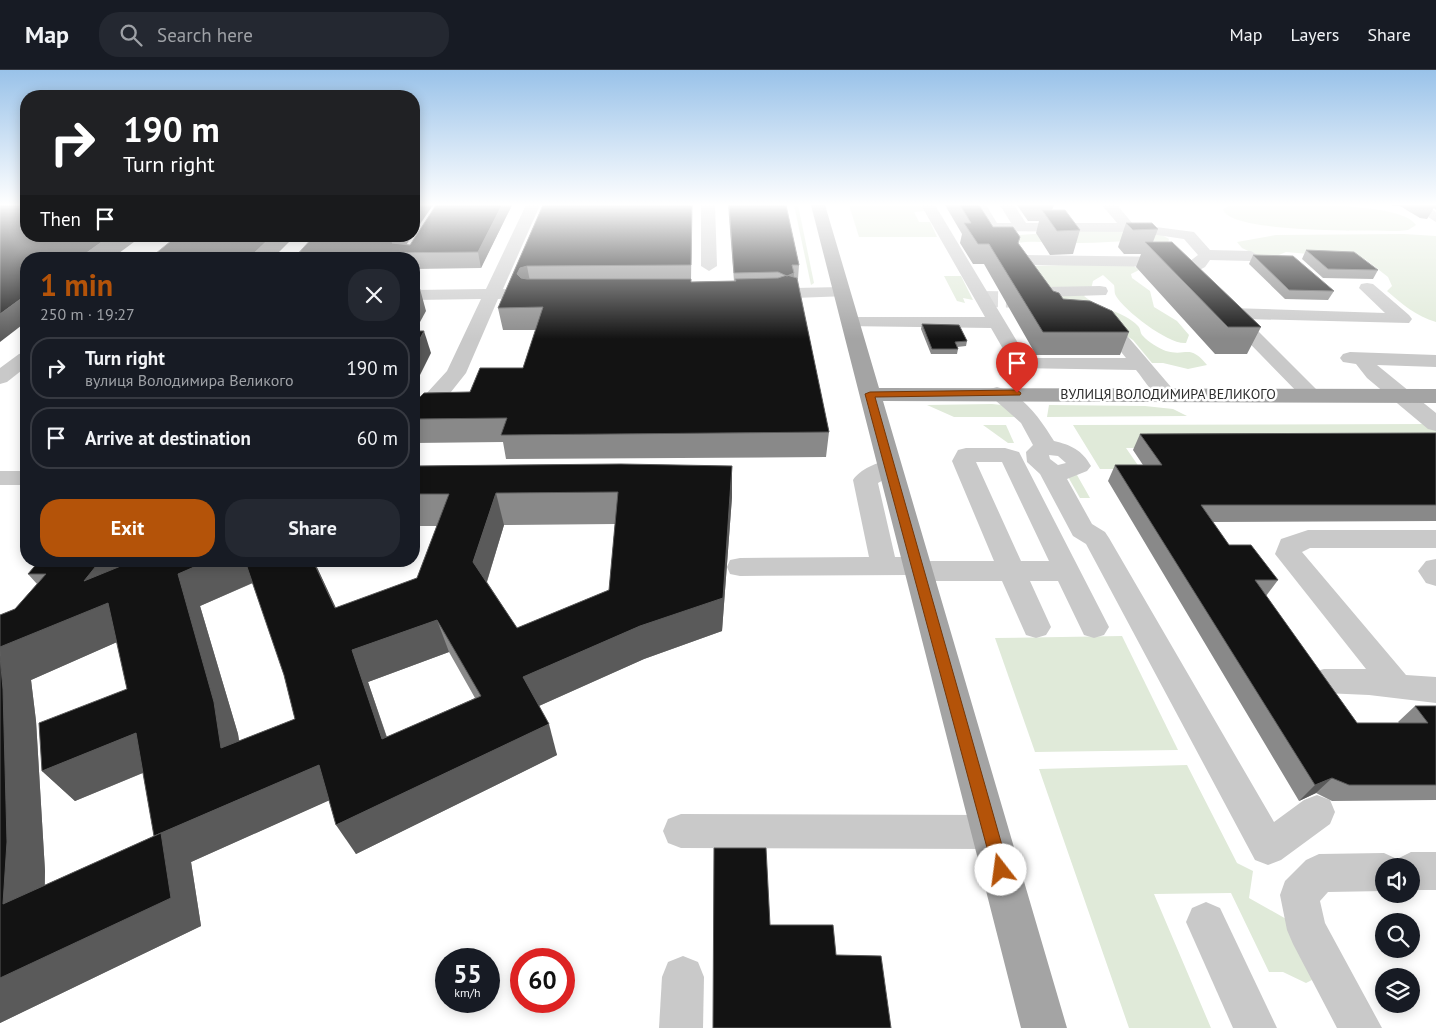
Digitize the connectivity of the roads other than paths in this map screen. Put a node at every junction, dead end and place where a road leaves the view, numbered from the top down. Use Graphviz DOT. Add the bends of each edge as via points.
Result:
graph roads {
  1 [pos="512,250"];
  2 [pos="709,250"];
  3 [pos="830,250"];
  4 [pos="954,250"];
  5 [pos="1202,250"];
  6 [pos="1206,255"];
  7 [pos="1251,256"];
  8 [pos="709,266"];
  9 [pos="1185,271"];
  10 [pos="1366,288"];
  11 [pos="842,292"];
  12 [pos="1043,292"];
  13 [pos="794,293"];
  14 [pos="492,294"];
  15 [pos="516,294"];
  16 [pos="1093,294"];
  17 [pos="420,295"];
  18 [pos="1054,308"];
  19 [pos="1080,315"];
  20 [pos="1236,319"];
  21 [pos="850,322"];
  22 [pos="996,323"];
  23 [pos="1306,326"];
  24 [pos="1436,362"];
  25 [pos="20,363"];
  26 [pos="1143,364"];
  27 [pos="0,378"];
  28 [pos="870,394"];
  29 [pos="1167,394"];
  30 [pos="1310,394"];
  31 [pos="1402,395"];
  32 [pos="1436,396"];
  33 [pos="1033,406"];
  34 [pos="420,414"];
  35 [pos="1436,424"];
  36 [pos="890,467"];
  37 [pos="0,478"];
  38 [pos="20,478"];
  39 [pos="1436,539"];
  40 [pos="884,566"];
  41 [pos="740,567"];
  42 [pos="1436,568"];
  43 [pos="918,569"];
  44 [pos="1012,571"];
  45 [pos="1067,571"];
  46 [pos="1436,576"];
  47 [pos="1094,626"];
  48 [pos="1036,627"];
  49 [pos="1324,681"];
  50 [pos="1398,687"];
  51 [pos="1436,690"];
  52 [pos="1317,812"];
  53 [pos="680,831"];
  54 [pos="990,832"];
  55 [pos="1420,871"];
  56 [pos="1436,871"];
  57 [pos="1375,872"];
  58 [pos="1206,922"];
  59 [pos="683,976"];
  60 [pos="681,1028"];
  61 [pos="1044,1028"];
  62 [pos="1255,1028"];
  63 [pos="1360,1028"];
  1 -- 14 [label="lane"];
  2 -- 8 [label="lane"];
  3 -- 11 [label="main road"];
  4 -- 22 [label="lane"];
  5 -- 6 [label="lane"];
  6 -- 7 [label="lane"];
  6 -- 9 [label="lane" via="1199,264"];
  9 -- 12 [label="lane" via="1171,260 1023,260 1024,268"];
  9 -- 20 [label="lane"];
  10 -- 20 [label="lane" via="1403,319"];
  11 -- 13 [label="lane"];
  11 -- 21 [label="main road"];
  12 -- 16 [label="lane"];
  12 -- 18 [label="lane"];
  14 -- 15 [label="lane"];
  14 -- 17 [label="lane"];
  14 -- 34 [label="lane" via="456,373"];
  19 -- 26 [label="lane" via="1111,328"];
  20 -- 23 [label="lane"];
  20 -- 30 [label="lane"];
  21 -- 22 [label="lane"];
  21 -- 28 [label="main road"];
  22 -- 26 [label="lane" via="1021,364"];
  24 -- 31 [label="lane" via="1355,358"];
  25 -- 27 [label="lane"];
  26 -- 29 [label="lane"];
  28 -- 33 [label="main road, ВУЛИЦЯ ВОЛОДИМИРА ВЕЛИКОГО" via="997,393"];
  28 -- 36 [label="main road"];
  29 -- 30 [label="main road, ВУЛИЦЯ ВОЛОДИМИРА ВЕЛИКОГО"];
  29 -- 33 [label="main road, ВУЛИЦЯ ВОЛОДИМИРА ВЕЛИКОГО"];
  30 -- 31 [label="main road, ВУЛИЦЯ ВОЛОДИМИРА ВЕЛИКОГО"];
  31 -- 32 [label="main road, ВУЛИЦЯ ВОЛОДИМИРА ВЕЛИКОГО"];
  31 -- 35 [label="lane"];
  33 -- 52 [label="lane" via="1048,458 1082,530 1096,538 1268,847"];
  36 -- 40 [label="lane" via="865,480"];
  36 -- 43 [label="main road"];
  37 -- 38 [label="lane"];
  39 -- 50 [label="lane" via="1308,539 1290,545 1288,554"];
  40 -- 41 [label="lane"];
  40 -- 43 [label="lane"];
  42 -- 46 [label="lane" via="1432,571"];
  43 -- 44 [label="lane"];
  43 -- 54 [label="main road"];
  44 -- 45 [label="lane"];
  44 -- 45 [label="lane" via="964,461 966,455 1010,457"];
  44 -- 48 [label="lane"];
  45 -- 47 [label="lane"];
  49 -- 50 [label="lane" via="1369,682"];
  50 -- 51 [label="lane"];
  53 -- 54 [label="lane"];
  54 -- 61 [label="main road"];
  55 -- 56 [label="lane"];
  57 -- 63 [label="lane" via="1319,873 1299,895 1307,930"];
  58 -- 62 [label="lane"];
  59 -- 60 [label="lane"];
}
